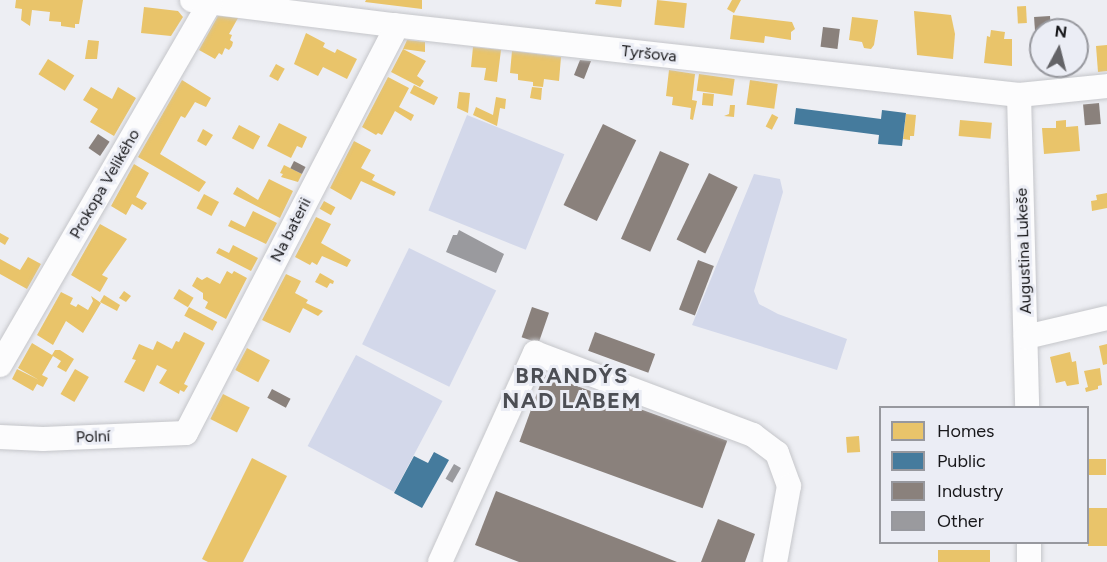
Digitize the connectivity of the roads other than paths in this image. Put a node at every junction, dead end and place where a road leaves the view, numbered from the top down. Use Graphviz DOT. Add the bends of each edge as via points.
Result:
graph roads {
  1 [pos="201,1"];
  2 [pos="393,25"];
  3 [pos="1107,86"];
  4 [pos="1019,95"];
  5 [pos="1107,318"];
  6 [pos="1026,337"];
  7 [pos="0,365"];
  8 [pos="1027,406"];
  9 [pos="186,433"];
  10 [pos="0,437"];
  11 [pos="1029,544"];
  12 [pos="440,562"];
  13 [pos="775,562"];
  14 [pos="1029,562"];
  1 -- 2 [label="street, Tyršova"];
  1 -- 7 [label="street, Prokopa Velikého"];
  2 -- 4 [label="street, Tyršova"];
  2 -- 9 [label="street, Na baterii" via="392,35"];
  3 -- 4 [label="street, Tyršova"];
  4 -- 6 [label="street, Augustina Lukeše"];
  5 -- 6 [label="street"];
  6 -- 8 [label="street, Augustina Lukeše"];
  9 -- 10 [label="street, Polní"];
  11 -- 14 [label="street"];
  12 -- 13 [label="street" via="535,353 753,435 777,453 789,486"];
}
